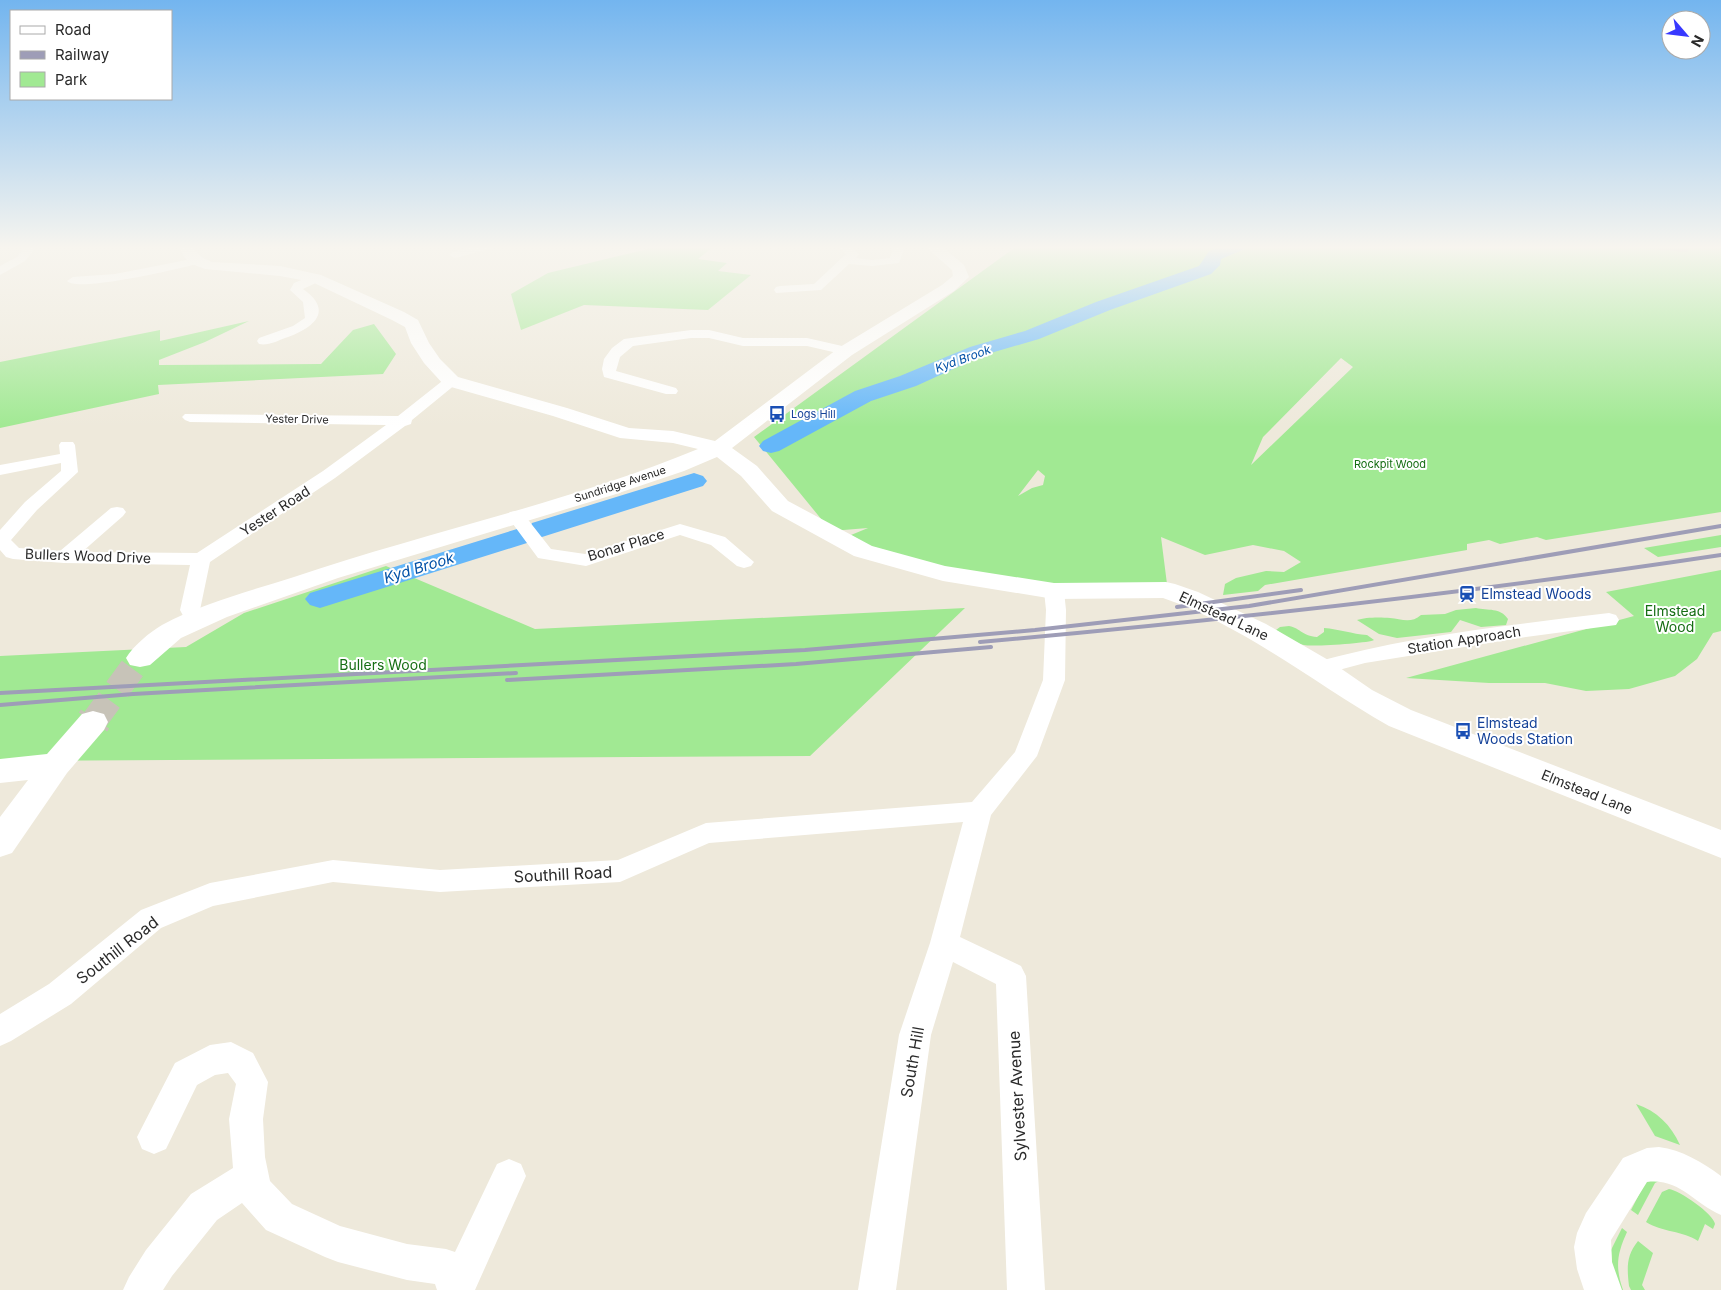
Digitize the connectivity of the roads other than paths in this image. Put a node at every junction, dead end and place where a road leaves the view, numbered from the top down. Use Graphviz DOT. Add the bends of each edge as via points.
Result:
graph roads {
  1 [pos="311,306"];
  2 [pos="373,306"];
  3 [pos="919,306"];
  4 [pos="276,340"];
  5 [pos="846,351"];
  6 [pos="451,381"];
  7 [pos="671,391"];
  8 [pos="190,417"];
  9 [pos="404,421"];
  10 [pos="719,448"];
  11 [pos="0,470"];
  12 [pos="117,512"];
  13 [pos="516,516"];
  14 [pos="1,540"];
  15 [pos="64,557"];
  16 [pos="201,559"];
  17 [pos="744,562"];
  18 [pos="1054,591"];
  19 [pos="195,620"];
  20 [pos="1609,620"];
  21 [pos="140,658"];
  22 [pos="1320,668"];
  23 [pos="93,722"];
  24 [pos="56,765"];
  25 [pos="0,771"];
  26 [pos="978,811"];
  27 [pos="0,843"];
  28 [pos="1721,844"];
  29 [pos="944,943"];
  30 [pos="0,1031"];
  31 [pos="154,1137"];
  32 [pos="251,1176"];
  33 [pos="509,1176"];
  34 [pos="1721,1197"];
  35 [pos="142,1290"];
  36 [pos="456,1290"];
  37 [pos="878,1290"];
  38 [pos="1026,1290"];
  39 [pos="1603,1290"];
  1 -- 4 [label="street" via="311,319"];
  2 -- 6 [label="street" via="412,324 433,363"];
  3 -- 5 [label="street, Sundridge Avenue"];
  5 -- 7 [label="street" via="807,342 743,342 709,334 691,334 629,342 612,357 608,374"];
  5 -- 10 [label="street, Sundridge Avenue"];
  6 -- 9 [label="street, Yester Road"];
  6 -- 10 [label="street" via="626,434 673,437"];
  8 -- 9 [label="street, Yester Drive"];
  9 -- 16 [label="street, Yester Road" via="323,480"];
  10 -- 13 [label="street, Sundridge Avenue" via="614,487"];
  10 -- 18 [label="street, Elmstead Lane" via="749,472 780,506 863,551 943,573"];
  11 -- 14 [label="street, Bullers Wood Drive" via="68,451 70,472 31,506"];
  12 -- 15 [label="street"];
  13 -- 17 [label="street, Bonar Place" via="545,554 586,560 680,528 718,541"];
  13 -- 19 [label="street, Sundridge Avenue" via="329,573"];
  14 -- 15 [label="street, Bullers Wood Drive" via="13,553"];
  15 -- 16 [label="street, Bullers Wood Drive"];
  16 -- 19 [label="street" via="190,610"];
  18 -- 22 [label="street, Elmstead Lane" via="1166,590 1256,630"];
  18 -- 26 [label="street" via="1054,680 1025,756"];
  19 -- 21 [label="street" via="171,632"];
  20 -- 22 [label="street, Station Approach" via="1364,656"];
  22 -- 28 [label="street, Elmstead Lane" via="1400,718"];
  23 -- 24 [label="street"];
  24 -- 25 [label="street"];
  24 -- 27 [label="street"];
  26 -- 29 [label="street, South Hill"];
  26 -- 30 [label="street, Southill Road" via="706,833 620,871 440,881 333,871 210,895 151,919 60,994"];
  29 -- 37 [label="street, South Hill" via="915,1035"];
  29 -- 38 [label="street, Sylvester Avenue" via="1011,976"];
  31 -- 32 [label="street" via="186,1074 210,1060 231,1057 242,1064 252,1082 246,1119"];
  32 -- 35 [label="street" via="204,1207 159,1263"];
  32 -- 36 [label="street" via="254,1190 279,1217 338,1244 407,1262 446,1267"];
  33 -- 36 [label="street"];
  34 -- 39 [label="street" via="1682,1170 1662,1162 1645,1164 1635,1170 1595,1234 1594,1265"];
}
